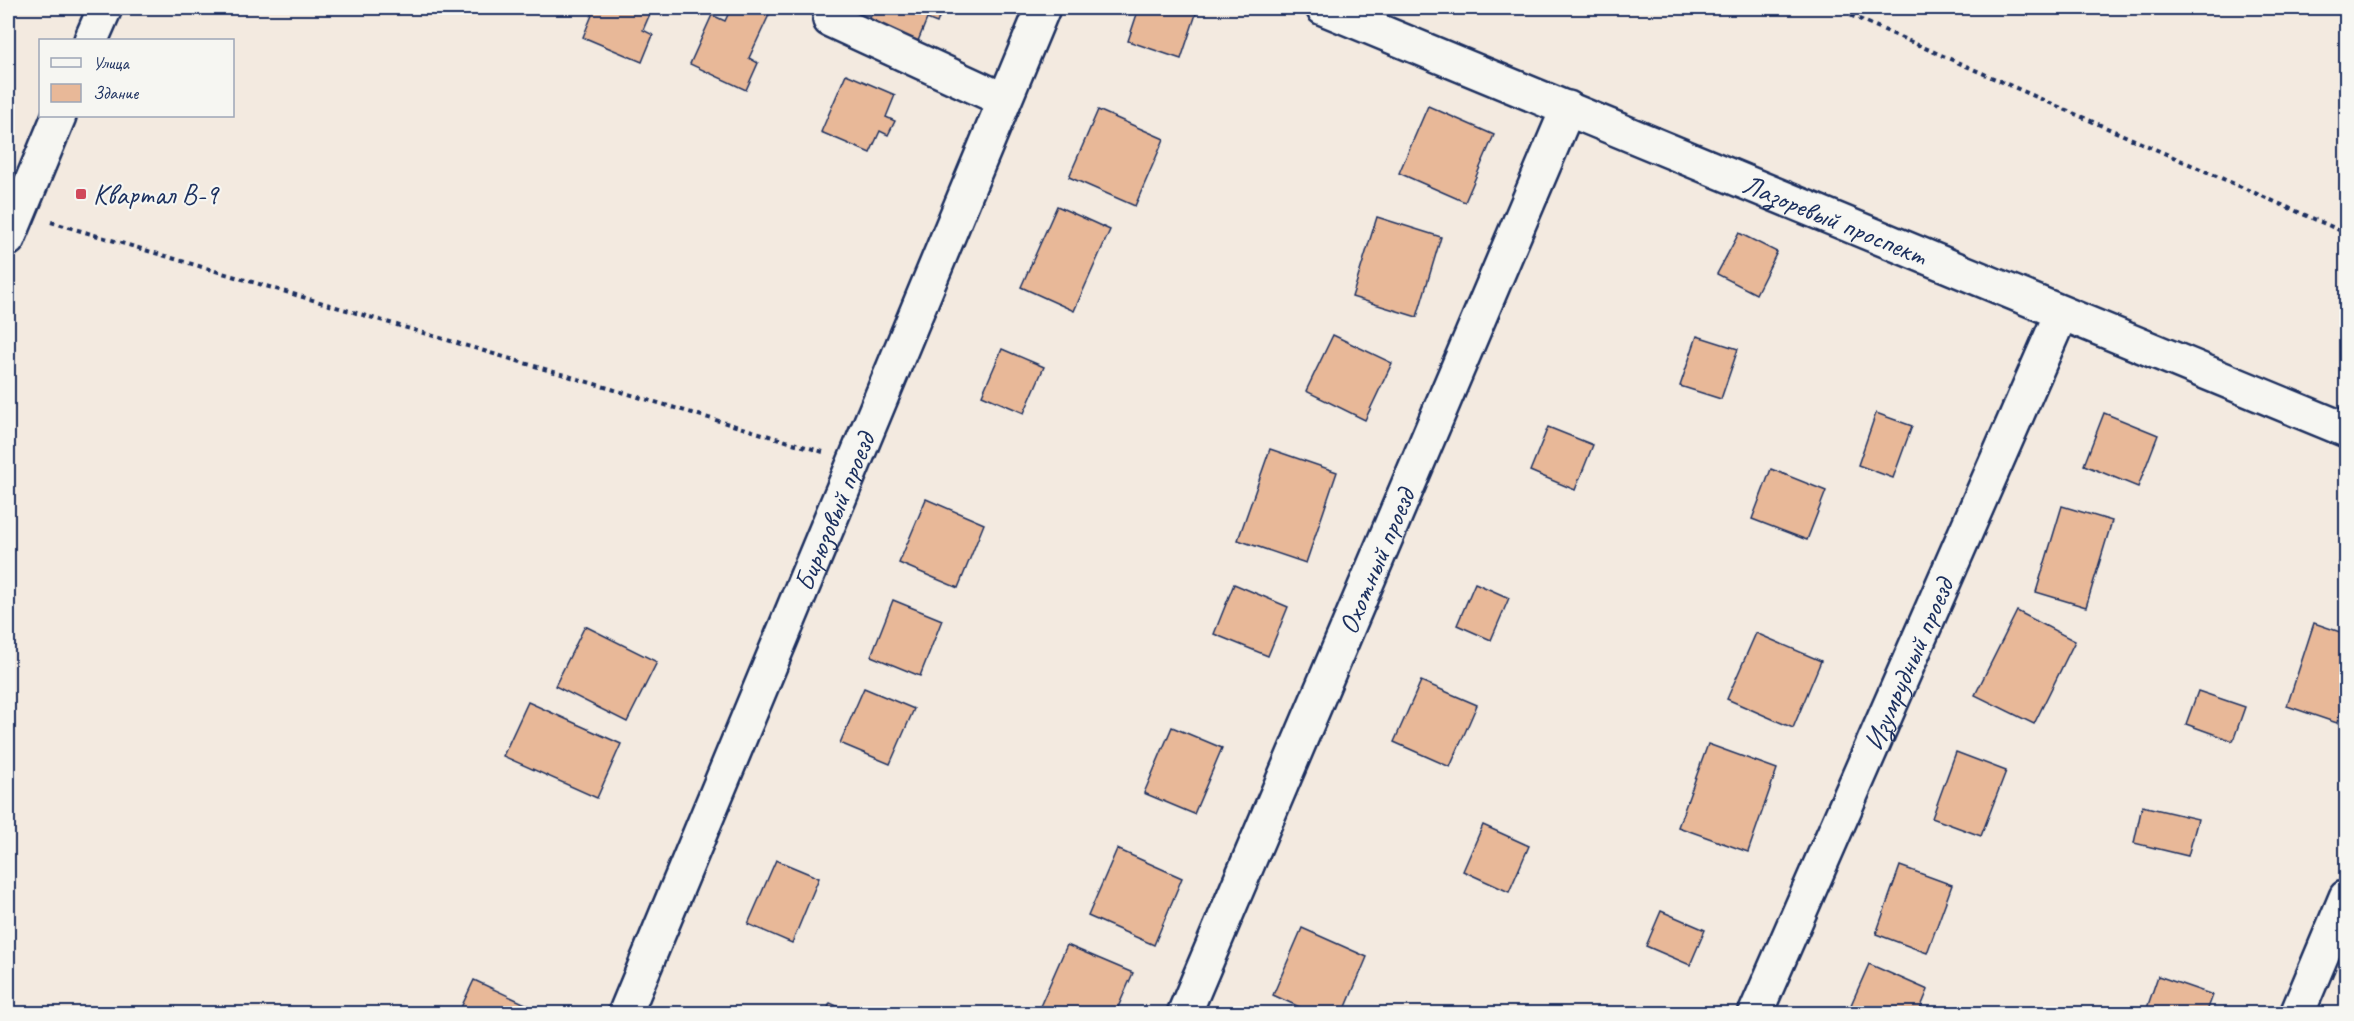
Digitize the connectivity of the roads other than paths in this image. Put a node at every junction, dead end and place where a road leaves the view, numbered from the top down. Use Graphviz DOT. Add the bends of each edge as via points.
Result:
graph roads {
  1 [pos="105,8"];
  2 [pos="1043,8"];
  3 [pos="1323,8"];
  4 [pos="830,20"];
  5 [pos="91,39"];
  6 [pos="1004,100"];
  7 [pos="1568,108"];
  8 [pos="59,117"];
  9 [pos="13,226"];
  10 [pos="2061,314"];
  11 [pos="2346,430"];
  12 [pos="2346,897"];
  13 [pos="625,1014"];
  14 [pos="1184,1014"];
  15 [pos="1755,1014"];
  16 [pos="2297,1014"];
  1 -- 5 [label="street"];
  2 -- 6 [label="street, Бирюзовый проезд"];
  3 -- 7 [label="street, Лазоревый проспект"];
  4 -- 6 [label="street"];
  6 -- 13 [label="street, Бирюзовый проезд"];
  7 -- 10 [label="street, Лазоревый проспект"];
  7 -- 14 [label="street, Охотный проезд"];
  8 -- 9 [label="street"];
  10 -- 11 [label="street, Лазоревый проспект"];
  10 -- 15 [label="street, Изумрудный проезд"];
  12 -- 16 [label="street"];
}
